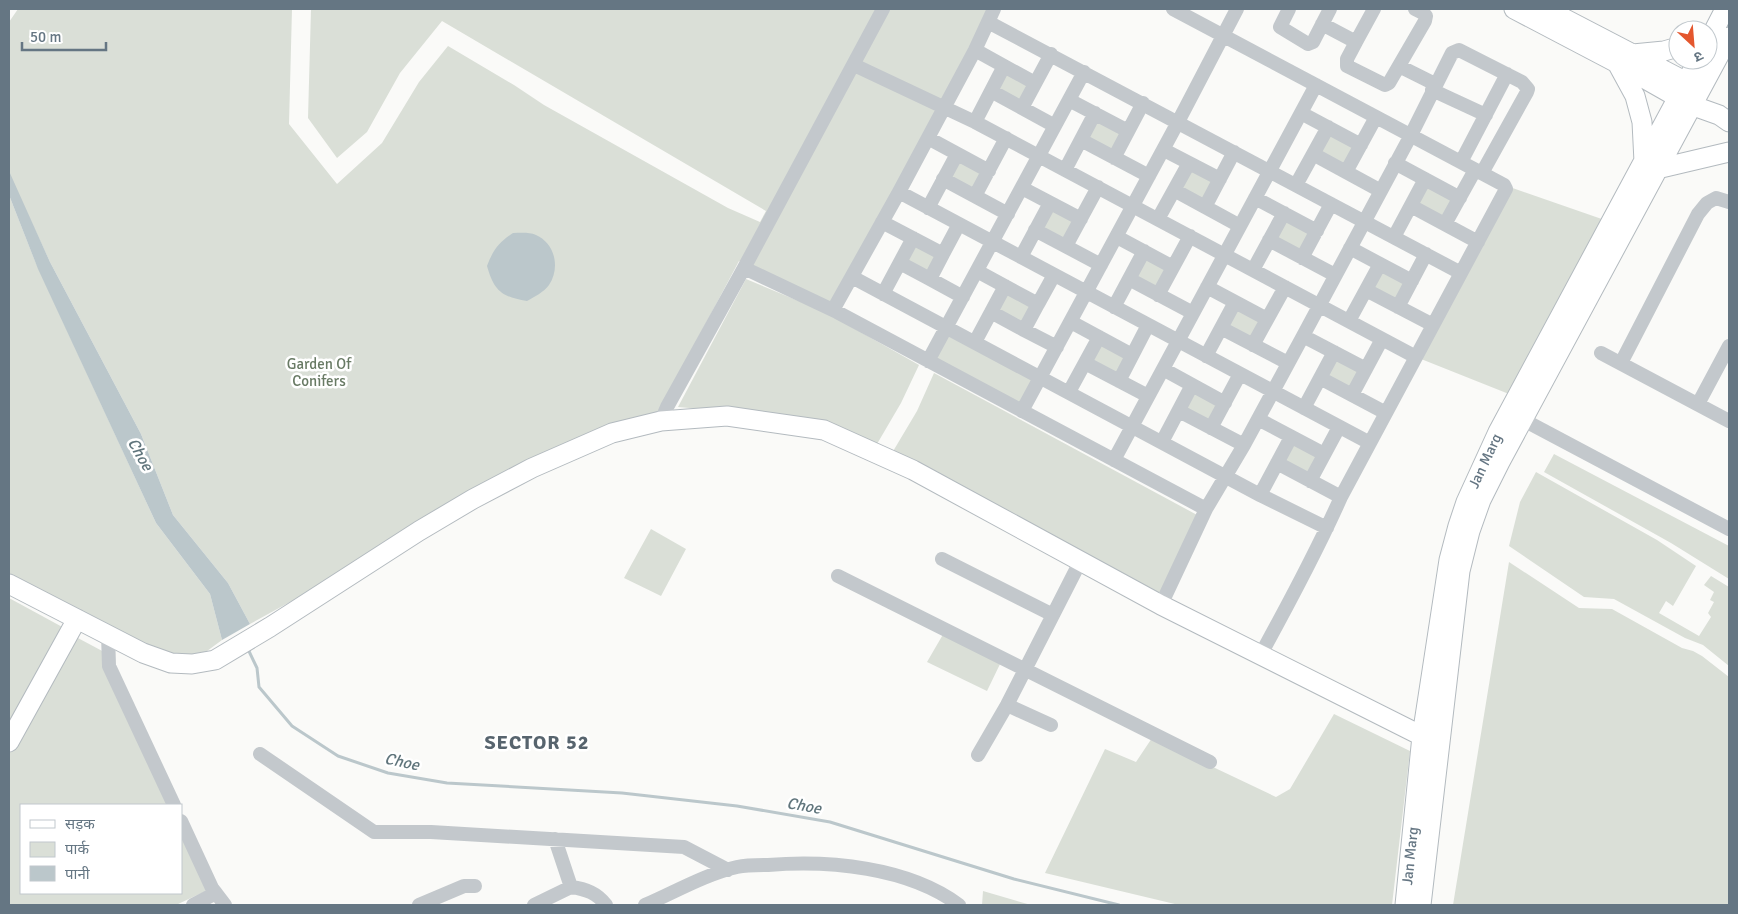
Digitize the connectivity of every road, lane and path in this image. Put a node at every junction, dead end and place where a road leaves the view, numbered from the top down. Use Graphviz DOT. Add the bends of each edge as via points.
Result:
graph roads {
  1 [pos="883,9"];
  2 [pos="994,9"];
  3 [pos="1172,9"];
  4 [pos="1237,9"];
  5 [pos="1289,9"];
  6 [pos="1330,9"];
  7 [pos="1374,9"];
  8 [pos="1416,9"];
  9 [pos="1514,9"];
  10 [pos="1546,9"];
  11 [pos="1725,9"];
  12 [pos="988,22"];
  13 [pos="1322,24"];
  14 [pos="1718,28"];
  15 [pos="1223,35"];
  16 [pos="1356,42"];
  17 [pos="975,50"];
  18 [pos="1668,50"];
  19 [pos="1051,54"];
  20 [pos="1625,59"];
  21 [pos="854,65"];
  22 [pos="1004,66"];
  23 [pos="1399,66"];
  24 [pos="1696,70"];
  25 [pos="1700,70"];
  26 [pos="1084,72"];
  27 [pos="1507,74"];
  28 [pos="1036,83"];
  29 [pos="1316,85"];
  30 [pos="1434,87"];
  31 [pos="991,91"];
  32 [pos="1690,94"];
  33 [pos="1070,100"];
  34 [pos="1143,103"];
  35 [pos="945,106"];
  36 [pos="1022,108"];
  37 [pos="1095,113"];
  38 [pos="1301,113"];
  39 [pos="1486,115"];
  40 [pos="1376,117"];
  41 [pos="1724,119"];
  42 [pos="975,122"];
  43 [pos="1178,122"];
  44 [pos="1055,126"];
  45 [pos="1328,127"];
  46 [pos="1128,131"];
  47 [pos="1411,135"];
  48 [pos="928,138"];
  49 [pos="1006,138"];
  50 [pos="1081,140"];
  51 [pos="1361,145"];
  52 [pos="1164,150"];
  53 [pos="1234,152"];
  54 [pos="1729,152"];
  55 [pos="957,154"];
  56 [pos="1313,154"];
  57 [pos="1039,156"];
  58 [pos="1114,158"];
  59 [pos="1461,162"];
  60 [pos="1189,163"];
  61 [pos="1396,164"];
  62 [pos="1651,166"];
  63 [pos="1065,170"];
  64 [pos="989,171"];
  65 [pos="1270,171"];
  66 [pos="1478,171"];
  67 [pos="1346,172"];
  68 [pos="1149,176"];
  69 [pos="943,179"];
  70 [pos="1220,179"];
  71 [pos="1425,179"];
  72 [pos="1296,185"];
  73 [pos="1098,187"];
  74 [pos="1022,188"];
  75 [pos="1174,190"];
  76 [pos="1381,191"];
  77 [pos="899,192"];
  78 [pos="975,196"];
  79 [pos="1255,198"];
  80 [pos="1460,198"];
  81 [pos="1729,202"];
  82 [pos="1050,203"];
  83 [pos="1331,204"];
  84 [pos="1133,206"];
  85 [pos="1411,206"];
  86 [pos="1205,207"];
  87 [pos="928,208"];
  88 [pos="1284,213"];
  89 [pos="1008,214"];
  90 [pos="1081,219"];
  91 [pos="1158,219"];
  92 [pos="1364,221"];
  93 [pos="882,222"];
  94 [pos="959,224"];
  95 [pos="1445,224"];
  96 [pos="1240,226"];
  97 [pos="1035,230"];
  98 [pos="1317,231"];
  99 [pos="1190,236"];
  100 [pos="1116,237"];
  101 [pos="1394,237"];
  102 [pos="913,238"];
  103 [pos="1269,240"];
  104 [pos="992,242"];
  105 [pos="1478,242"];
  106 [pos="1066,246"];
  107 [pos="1350,248"];
  108 [pos="1144,251"];
  109 [pos="943,254"];
  110 [pos="1426,254"];
  111 [pos="1225,255"];
  112 [pos="1021,257"];
  113 [pos="1302,258"];
  114 [pos="900,264"];
  115 [pos="1380,264"];
  116 [pos="1101,265"];
  117 [pos="1173,267"];
  118 [pos="744,268"];
  119 [pos="1253,270"];
  120 [pos="977,271"];
  121 [pos="1461,273"];
  122 [pos="1054,275"];
  123 [pos="1335,276"];
  124 [pos="852,277"];
  125 [pos="1129,279"];
  126 [pos="930,280"];
  127 [pos="1412,281"];
  128 [pos="1005,286"];
  129 [pos="1207,287"];
  130 [pos="1284,287"];
  131 [pos="1366,290"];
  132 [pos="1087,292"];
  133 [pos="883,294"];
  134 [pos="1158,295"];
  135 [pos="963,297"];
  136 [pos="1235,302"];
  137 [pos="1038,304"];
  138 [pos="1319,305"];
  139 [pos="1114,307"];
  140 [pos="1398,307"];
  141 [pos="833,310"];
  142 [pos="991,312"];
  143 [pos="1193,313"];
  144 [pos="1267,319"];
  145 [pos="1350,321"];
  146 [pos="1071,322"];
  147 [pos="1148,325"];
  148 [pos="1433,325"];
  149 [pos="947,328"];
  150 [pos="1221,328"];
  151 [pos="1024,330"];
  152 [pos="1303,336"];
  153 [pos="1099,337"];
  154 [pos="1382,339"];
  155 [pos="1178,341"];
  156 [pos="975,342"];
  157 [pos="1253,345"];
  158 [pos="1729,346"];
  159 [pos="1057,347"];
  160 [pos="1334,352"];
  161 [pos="1601,353"];
  162 [pos="1132,355"];
  163 [pos="1206,356"];
  164 [pos="1416,357"];
  165 [pos="928,361"];
  166 [pos="1085,363"];
  167 [pos="1288,363"];
  168 [pos="1621,363"];
  169 [pos="1163,369"];
  170 [pos="1366,369"];
  171 [pos="1240,374"];
  172 [pos="1041,378"];
  173 [pos="1320,378"];
  174 [pos="1119,381"];
  175 [pos="1192,385"];
  176 [pos="1273,391"];
  177 [pos="1069,392"];
  178 [pos="1352,395"];
  179 [pos="1148,396"];
  180 [pos="1225,403"];
  181 [pos="1698,404"];
  182 [pos="1304,408"];
  183 [pos="1022,411"];
  184 [pos="1179,411"];
  185 [pos="1386,413"];
  186 [pos="1516,415"];
  187 [pos="1258,419"];
  188 [pos="1729,421"];
  189 [pos="661,422"];
  190 [pos="1132,426"];
  191 [pos="1339,427"];
  192 [pos="1211,428"];
  193 [pos="1291,437"];
  194 [pos="1162,442"];
  195 [pos="1370,443"];
  196 [pos="1244,445"];
  197 [pos="1324,454"];
  198 [pos="1114,460"];
  199 [pos="1277,463"];
  200 [pos="1490,465"];
  201 [pos="1226,475"];
  202 [pos="1310,480"];
  203 [pos="1260,494"];
  204 [pos="1341,497"];
  205 [pos="1206,508"];
  206 [pos="1327,528"];
  207 [pos="1729,529"];
  208 [pos="942,559"];
  209 [pos="1081,560"];
  210 [pos="838,576"];
  211 [pos="9,584"];
  212 [pos="1161,605"];
  213 [pos="1053,615"];
  214 [pos="78,618"];
  215 [pos="108,634"];
  216 [pos="1261,654"];
  217 [pos="1025,670"];
  218 [pos="1007,705"];
  219 [pos="1051,725"];
  220 [pos="1422,736"];
  221 [pos="9,742"];
  222 [pos="260,754"];
  223 [pos="978,754"];
  224 [pos="1210,762"];
  225 [pos="174,804"];
  226 [pos="182,823"];
  227 [pos="555,839"];
  228 [pos="728,870"];
  229 [pos="476,886"];
  230 [pos="571,887"];
  231 [pos="216,893"];
  232 [pos="192,905"];
  233 [pos="225,905"];
  234 [pos="419,905"];
  235 [pos="534,905"];
  236 [pos="606,905"];
  237 [pos="645,905"];
  238 [pos="959,905"];
  239 [pos="1405,905"];
  240 [pos="1421,905"];
  1 -- 21 [label="street"];
  2 -- 12 [label="street"];
  3 -- 15 [label="street"];
  4 -- 15 [label="street"];
  5 -- 13 [label="street" via="1280,27 1308,44 1313,42"];
  6 -- 13 [label="street"];
  7 -- 16 [label="street"];
  8 -- 23 [label="street" via="1426,16"];
  9 -- 20 [label="main road"];
  10 -- 20 [label="main road"];
  11 -- 14 [label="main road"];
  12 -- 17 [label="street"];
  12 -- 19 [label="street"];
  13 -- 16 [label="street"];
  15 -- 29 [label="street"];
  15 -- 43 [label="street"];
  16 -- 23 [label="street" via="1346,59 1347,66 1386,85"];
  17 -- 22 [label="street"];
  17 -- 35 [label="street"];
  18 -- 20 [label="main road"];
  19 -- 26 [label="street"];
  19 -- 28 [label="street"];
  20 -- 32 [label="main road"];
  20 -- 62 [label="main road"];
  21 -- 35 [label="street"];
  21 -- 118 [label="street"];
  22 -- 28 [label="street"];
  22 -- 31 [label="street"];
  23 -- 30 [label="street"];
  24 -- 32 [label="main road, Jan Marg"];
  25 -- 32 [label="main road"];
  26 -- 33 [label="street"];
  26 -- 34 [label="street"];
  27 -- 30 [label="street" via="1459,50 1452,53"];
  27 -- 39 [label="street"];
  27 -- 66 [label="street" via="1526,85 1527,92"];
  28 -- 36 [label="street"];
  29 -- 38 [label="street"];
  29 -- 40 [label="street"];
  30 -- 39 [label="street"];
  30 -- 47 [label="street"];
  31 -- 36 [label="street"];
  31 -- 42 [label="street"];
  32 -- 41 [label="main road"];
  32 -- 62 [label="main road, Jan Marg"];
  33 -- 37 [label="street"];
  33 -- 44 [label="street"];
  34 -- 43 [label="street"];
  34 -- 46 [label="street"];
  35 -- 42 [label="street"];
  35 -- 48 [label="street"];
  36 -- 44 [label="street"];
  37 -- 46 [label="street"];
  37 -- 50 [label="street"];
  38 -- 45 [label="street"];
  38 -- 65 [label="street"];
  39 -- 59 [label="street"];
  40 -- 47 [label="street"];
  40 -- 51 [label="street"];
  42 -- 49 [label="street"];
  43 -- 52 [label="street"];
  43 -- 53 [label="street"];
  44 -- 57 [label="street"];
  45 -- 51 [label="street"];
  45 -- 56 [label="street"];
  46 -- 58 [label="street"];
  47 -- 59 [label="street"];
  47 -- 61 [label="street"];
  48 -- 55 [label="street"];
  48 -- 77 [label="street"];
  49 -- 57 [label="street"];
  49 -- 64 [label="street"];
  50 -- 58 [label="street"];
  50 -- 63 [label="street"];
  51 -- 67 [label="street"];
  52 -- 60 [label="street"];
  52 -- 68 [label="street"];
  53 -- 65 [label="street"];
  53 -- 70 [label="street"];
  54 -- 62 [label="main road"];
  55 -- 64 [label="street"];
  55 -- 69 [label="street"];
  56 -- 67 [label="street"];
  56 -- 72 [label="street"];
  57 -- 63 [label="street"];
  57 -- 74 [label="street"];
  58 -- 68 [label="street"];
  59 -- 66 [label="street"];
  60 -- 70 [label="street"];
  60 -- 75 [label="street"];
  61 -- 71 [label="street"];
  61 -- 76 [label="street"];
  62 -- 186 [label="main road, Jan Marg"];
  63 -- 73 [label="street"];
  64 -- 78 [label="street"];
  65 -- 72 [label="street"];
  65 -- 79 [label="street"];
  66 -- 80 [label="street"];
  66 -- 105 [label="street" via="1506,189"];
  67 -- 76 [label="street"];
  68 -- 84 [label="street"];
  69 -- 78 [label="street"];
  69 -- 87 [label="street"];
  70 -- 86 [label="street"];
  71 -- 80 [label="street"];
  71 -- 85 [label="street"];
  72 -- 83 [label="street"];
  73 -- 84 [label="street"];
  73 -- 90 [label="street"];
  74 -- 82 [label="street"];
  74 -- 89 [label="street"];
  75 -- 86 [label="street"];
  75 -- 91 [label="street"];
  76 -- 92 [label="street"];
  77 -- 87 [label="street"];
  77 -- 93 [label="street"];
  78 -- 89 [label="street"];
  79 -- 88 [label="street"];
  79 -- 96 [label="street"];
  80 -- 95 [label="street"];
  81 -- 168 [label="street" via="1716,198 1698,214"];
  82 -- 90 [label="street"];
  82 -- 97 [label="street"];
  83 -- 92 [label="street"];
  83 -- 98 [label="street"];
  84 -- 91 [label="street"];
  84 -- 100 [label="street"];
  85 -- 95 [label="street"];
  85 -- 101 [label="street"];
  86 -- 96 [label="street"];
  87 -- 94 [label="street"];
  88 -- 98 [label="street"];
  88 -- 103 [label="street"];
  89 -- 104 [label="street"];
  90 -- 106 [label="street"];
  91 -- 99 [label="street"];
  92 -- 101 [label="street"];
  92 -- 107 [label="street"];
  93 -- 102 [label="street"];
  93 -- 124 [label="street"];
  94 -- 104 [label="street"];
  94 -- 109 [label="street"];
  95 -- 105 [label="street"];
  96 -- 111 [label="street"];
  97 -- 106 [label="street"];
  97 -- 112 [label="street"];
  98 -- 113 [label="street"];
  99 -- 111 [label="street"];
  99 -- 117 [label="street"];
  100 -- 108 [label="street"];
  100 -- 116 [label="street"];
  101 -- 110 [label="street"];
  102 -- 109 [label="street"];
  102 -- 114 [label="street"];
  103 -- 113 [label="street"];
  103 -- 119 [label="street"];
  104 -- 112 [label="street"];
  104 -- 120 [label="street"];
  105 -- 121 [label="street"];
  106 -- 116 [label="street"];
  107 -- 115 [label="street"];
  107 -- 123 [label="street"];
  108 -- 117 [label="street"];
  108 -- 125 [label="street"];
  109 -- 126 [label="street"];
  110 -- 121 [label="street"];
  110 -- 127 [label="street"];
  111 -- 119 [label="street"];
  111 -- 129 [label="street"];
  112 -- 122 [label="street"];
  113 -- 123 [label="street"];
  114 -- 126 [label="street"];
  114 -- 133 [label="street"];
  115 -- 127 [label="street"];
  115 -- 131 [label="street"];
  116 -- 132 [label="street"];
  117 -- 134 [label="street"];
  118 -- 141 [label="street"];
  118 -- 189 [label="street"];
  119 -- 130 [label="street"];
  120 -- 128 [label="street"];
  120 -- 135 [label="street"];
  121 -- 148 [label="street"];
  122 -- 132 [label="street"];
  122 -- 137 [label="street"];
  123 -- 138 [label="street"];
  124 -- 133 [label="street"];
  124 -- 141 [label="street"];
  125 -- 134 [label="street"];
  125 -- 139 [label="street"];
  126 -- 135 [label="street"];
  127 -- 140 [label="street"];
  128 -- 137 [label="street"];
  128 -- 142 [label="street"];
  129 -- 136 [label="street"];
  129 -- 143 [label="street"];
  130 -- 138 [label="street"];
  130 -- 144 [label="street"];
  131 -- 140 [label="street"];
  131 -- 145 [label="street"];
  132 -- 139 [label="street"];
  132 -- 146 [label="street"];
  133 -- 149 [label="street"];
  134 -- 143 [label="street"];
  135 -- 149 [label="street"];
  136 -- 144 [label="street"];
  136 -- 150 [label="street"];
  137 -- 151 [label="street"];
  138 -- 145 [label="street"];
  138 -- 152 [label="street"];
  139 -- 147 [label="street"];
  140 -- 148 [label="street"];
  141 -- 165 [label="street"];
  142 -- 151 [label="street"];
  142 -- 156 [label="street"];
  143 -- 155 [label="street"];
  144 -- 157 [label="street"];
  145 -- 154 [label="street"];
  146 -- 153 [label="street"];
  146 -- 159 [label="street"];
  147 -- 155 [label="street"];
  147 -- 162 [label="street"];
  148 -- 164 [label="street"];
  149 -- 156 [label="street"];
  149 -- 165 [label="street"];
  150 -- 157 [label="street"];
  150 -- 163 [label="street"];
  151 -- 159 [label="street"];
  152 -- 160 [label="street"];
  152 -- 167 [label="street"];
  153 -- 162 [label="street"];
  153 -- 166 [label="street"];
  154 -- 164 [label="street"];
  154 -- 170 [label="street"];
  155 -- 163 [label="street"];
  155 -- 169 [label="street"];
  156 -- 172 [label="street"];
  157 -- 167 [label="street"];
  158 -- 181 [label="street"];
  159 -- 172 [label="street"];
  160 -- 170 [label="street"];
  160 -- 173 [label="street"];
  161 -- 168 [label="street"];
  162 -- 174 [label="street"];
  163 -- 171 [label="street"];
  164 -- 185 [label="street"];
  165 -- 183 [label="street"];
  166 -- 174 [label="street"];
  166 -- 177 [label="street"];
  167 -- 176 [label="street"];
  168 -- 181 [label="street"];
  169 -- 175 [label="street"];
  169 -- 179 [label="street"];
  170 -- 178 [label="street"];
  171 -- 176 [label="street"];
  171 -- 180 [label="street"];
  172 -- 177 [label="street"];
  172 -- 183 [label="street"];
  173 -- 178 [label="street"];
  173 -- 182 [label="street"];
  174 -- 179 [label="street"];
  175 -- 180 [label="street"];
  175 -- 184 [label="street"];
  176 -- 182 [label="street"];
  176 -- 187 [label="street"];
  177 -- 190 [label="street"];
  178 -- 185 [label="street"];
  179 -- 190 [label="street"];
  180 -- 192 [label="street"];
  181 -- 188 [label="street"];
  182 -- 191 [label="street"];
  183 -- 198 [label="street"];
  184 -- 192 [label="street"];
  184 -- 194 [label="street"];
  185 -- 195 [label="street"];
  186 -- 200 [label="main road, Jan Marg"];
  186 -- 200 [label="main road, Jan Marg" via="1513,440"];
  186 -- 207 [label="street"];
  187 -- 193 [label="street"];
  187 -- 196 [label="street"];
  189 -- 209 [label="main road" via="727,416 824,430 913,470"];
  189 -- 215 [label="main road" via="612,433 532,468 419,532 215,660 171,663 143,653"];
  190 -- 194 [label="street"];
  190 -- 198 [label="street"];
  191 -- 195 [label="street"];
  191 -- 197 [label="street"];
  192 -- 196 [label="street"];
  193 -- 197 [label="street"];
  193 -- 199 [label="street"];
  194 -- 201 [label="street"];
  195 -- 204 [label="street"];
  196 -- 201 [label="street"];
  197 -- 202 [label="street"];
  198 -- 205 [label="street"];
  199 -- 202 [label="street"];
  199 -- 203 [label="street"];
  200 -- 220 [label="main road, Jan Marg" via="1466,502 1449,560"];
  200 -- 240 [label="main road, Jan Marg" via="1460,571"];
  201 -- 203 [label="street"];
  201 -- 205 [label="street"];
  202 -- 204 [label="street"];
  203 -- 206 [label="street"];
  204 -- 206 [label="street"];
  205 -- 212 [label="street"];
  206 -- 216 [label="street"];
  208 -- 213 [label="street"];
  209 -- 212 [label="main road"];
  209 -- 213 [label="street"];
  210 -- 217 [label="street"];
  211 -- 214 [label="main road"];
  212 -- 216 [label="main road"];
  213 -- 217 [label="street"];
  214 -- 215 [label="main road"];
  214 -- 221 [label="main road"];
  215 -- 225 [label="street" via="110,666"];
  216 -- 220 [label="main road"];
  217 -- 218 [label="street"];
  217 -- 224 [label="street"];
  218 -- 219 [label="street"];
  218 -- 223 [label="street"];
  220 -- 239 [label="main road, Jan Marg"];
  222 -- 227 [label="street" via="374,832"];
  226 -- 231 [label="street"];
  227 -- 228 [label="street" via="684,847"];
  227 -- 230 [label="street"];
  228 -- 237 [label="street"];
  228 -- 238 [label="street" via="788,863 863,868 894,875 939,892"];
  229 -- 234 [label="street" via="464,886"];
  230 -- 235 [label="street"];
  230 -- 236 [label="street" via="599,896"];
  231 -- 232 [label="street"];
  231 -- 233 [label="street"];
}
